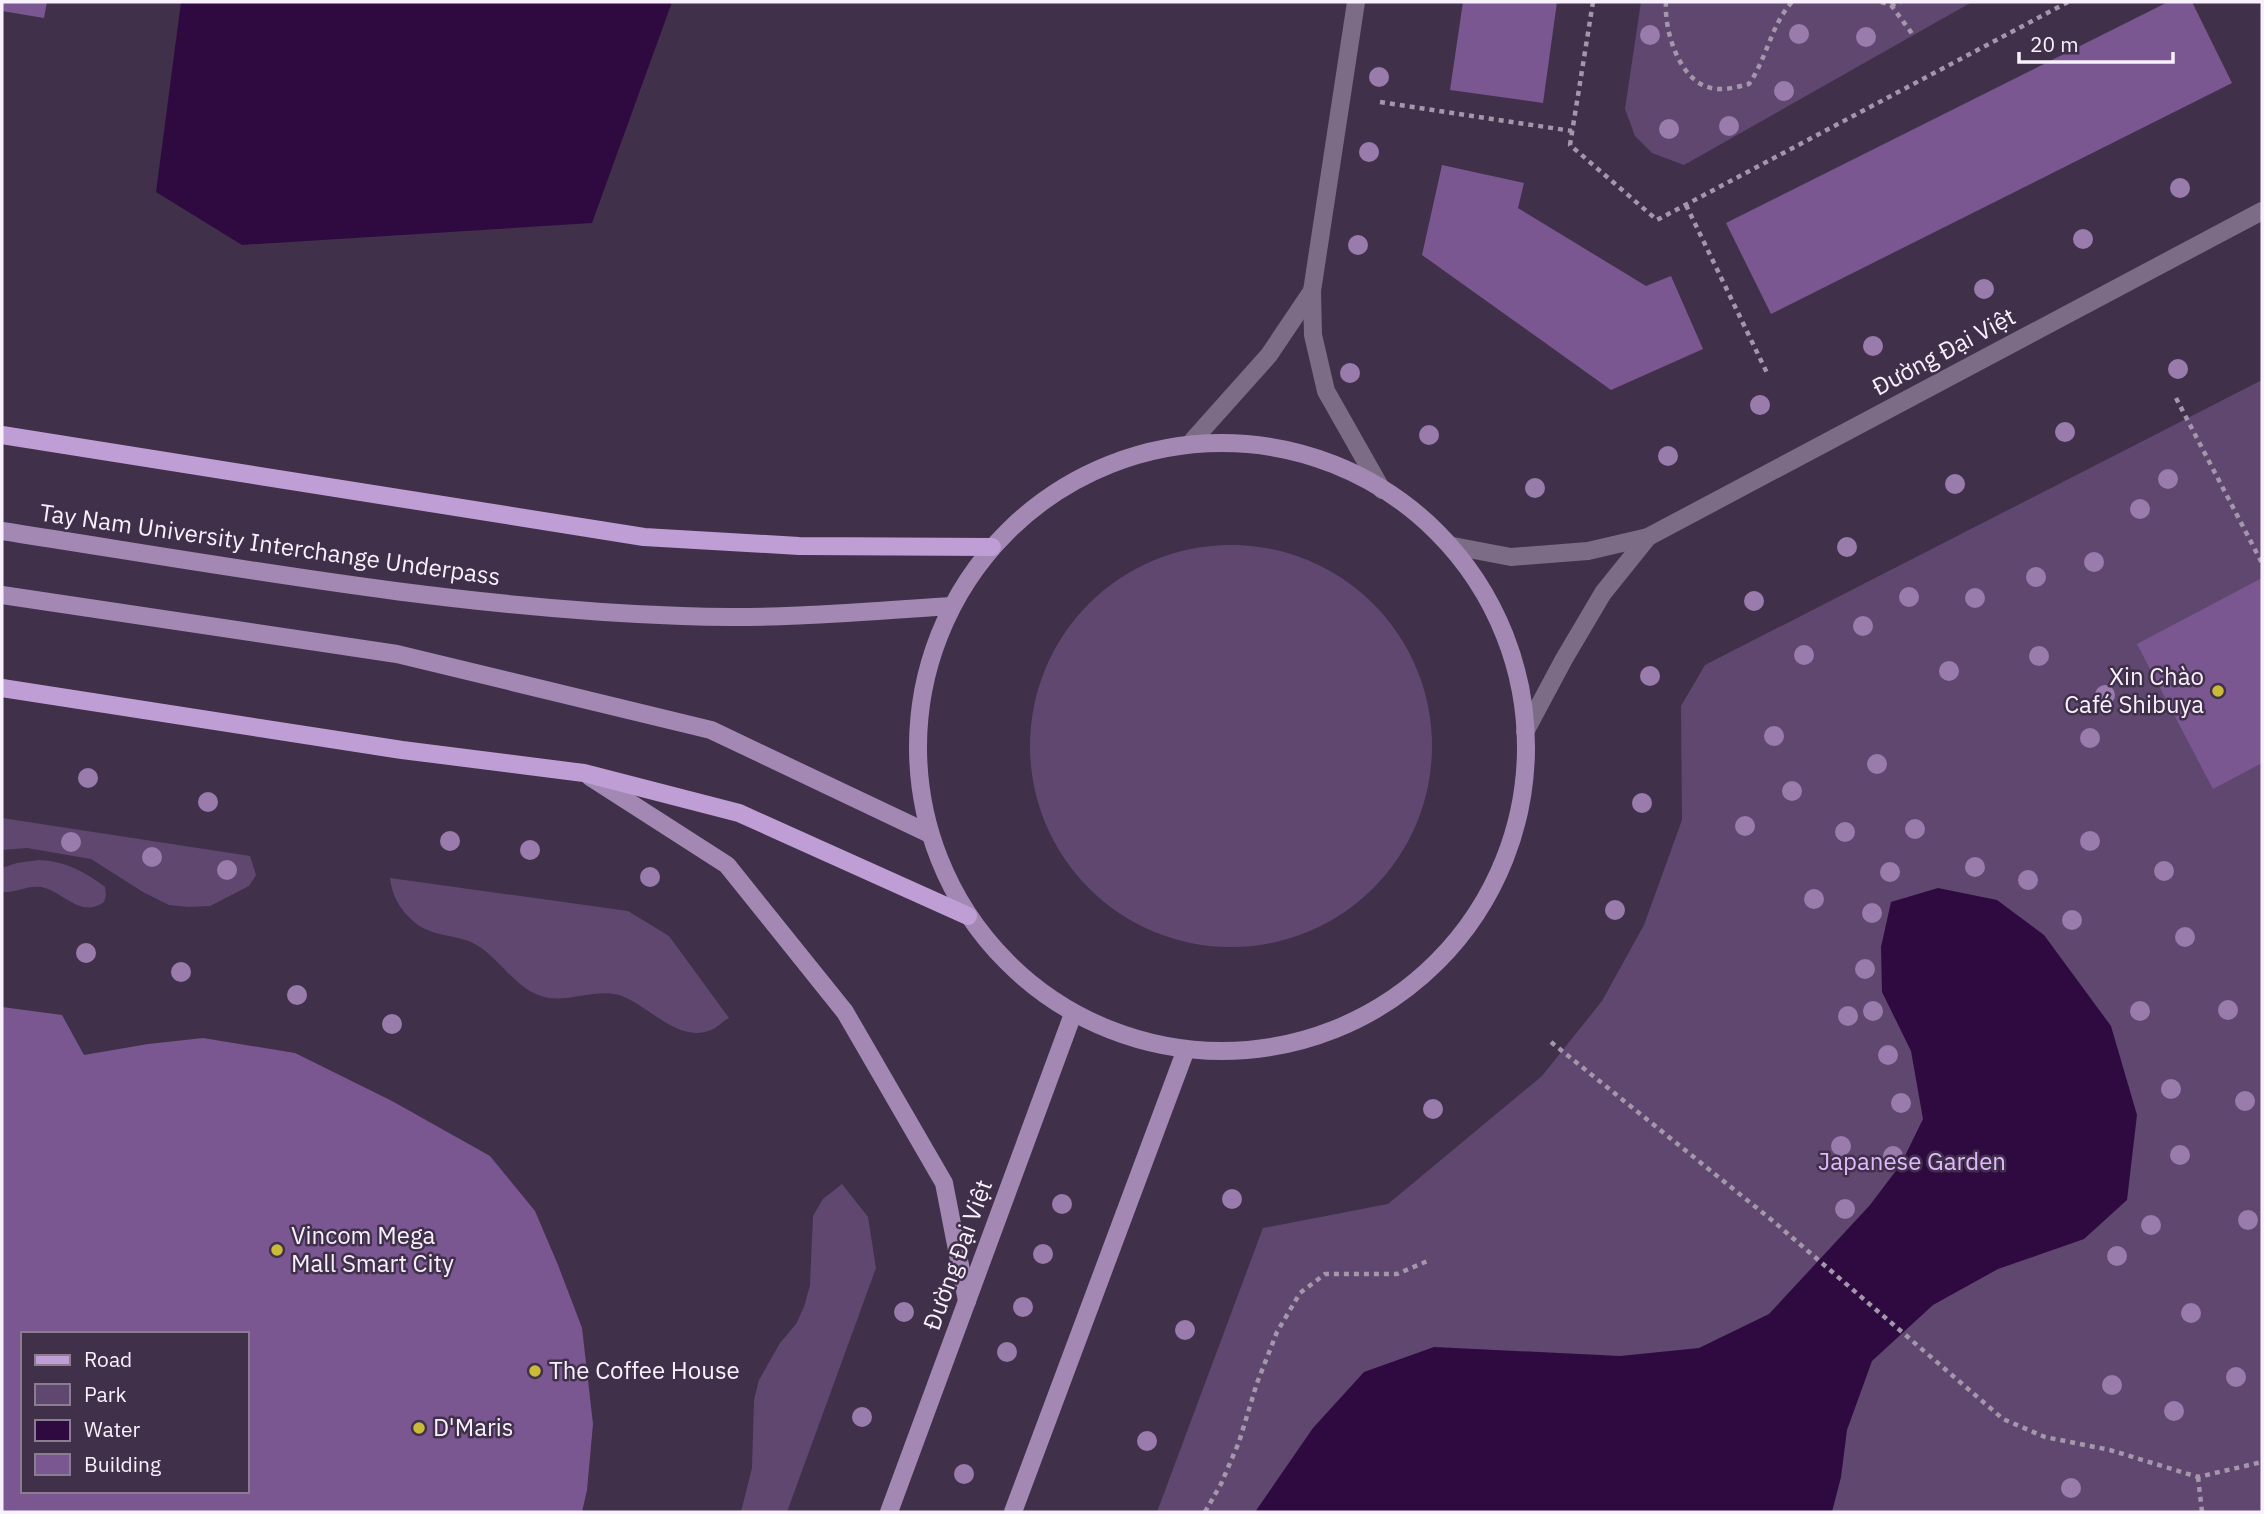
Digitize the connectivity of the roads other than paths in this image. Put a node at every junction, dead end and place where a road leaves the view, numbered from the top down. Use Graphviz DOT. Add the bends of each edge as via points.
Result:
graph roads {
  1 [pos="1356,2"];
  2 [pos="2262,211"];
  3 [pos="1312,291"];
  4 [pos="2,435"];
  5 [pos="1193,440"];
  6 [pos="1381,490"];
  7 [pos="2,531"];
  8 [pos="1648,537"];
  9 [pos="1453,546"];
  10 [pos="992,547"];
  11 [pos="2,595"];
  12 [pos="951,607"];
  13 [pos="2,688"];
  14 [pos="1525,732"];
  15 [pos="584,773"];
  16 [pos="930,834"];
  17 [pos="968,916"];
  18 [pos="1073,1014"];
  19 [pos="1185,1052"];
  20 [pos="967,1301"];
  21 [pos="889,1512"];
  22 [pos="1013,1512"];
  1 -- 3 [label="street"];
  2 -- 8 [label="street, Đường Đại Việt"];
  3 -- 5 [label="street" via="1269,355"];
  3 -- 6 [label="street" via="1312,335 1326,391"];
  4 -- 10 [label="main road" via="645,537 799,546"];
  5 -- 6 [label="street" via="1276,442 1344,466"];
  5 -- 10 [label="street" via="1154,448 1065,484"];
  6 -- 9 [label="street" via="1425,518"];
  7 -- 12 [label="street, Tay Nam University Interchange Underpass" via="414,595 509,604 682,617"];
  8 -- 9 [label="street, Đường Đại Việt" via="1588,551 1511,557"];
  8 -- 14 [label="street, Đường Đại Việt" via="1603,593"];
  9 -- 14 [label="street" via="1486,593 1521,683"];
  10 -- 12 [label="street"];
  11 -- 16 [label="street" via="397,654 711,730"];
  12 -- 16 [label="street" via="925,680 918,757"];
  13 -- 15 [label="main road" via="402,750"];
  14 -- 19 [label="street" via="1526,780 1501,873 1447,954 1372,1015 1281,1048"];
  15 -- 17 [label="main road" via="739,813"];
  15 -- 20 [label="street" via="727,865 845,1012 944,1183"];
  16 -- 17 [label="street"];
  17 -- 18 [label="street" via="1015,972"];
  18 -- 19 [label="street" via="1127,1039"];
  18 -- 20 [label="street, Đường Đại Việt"];
  19 -- 22 [label="street"];
  20 -- 21 [label="street, Đường Đại Việt"];
}
